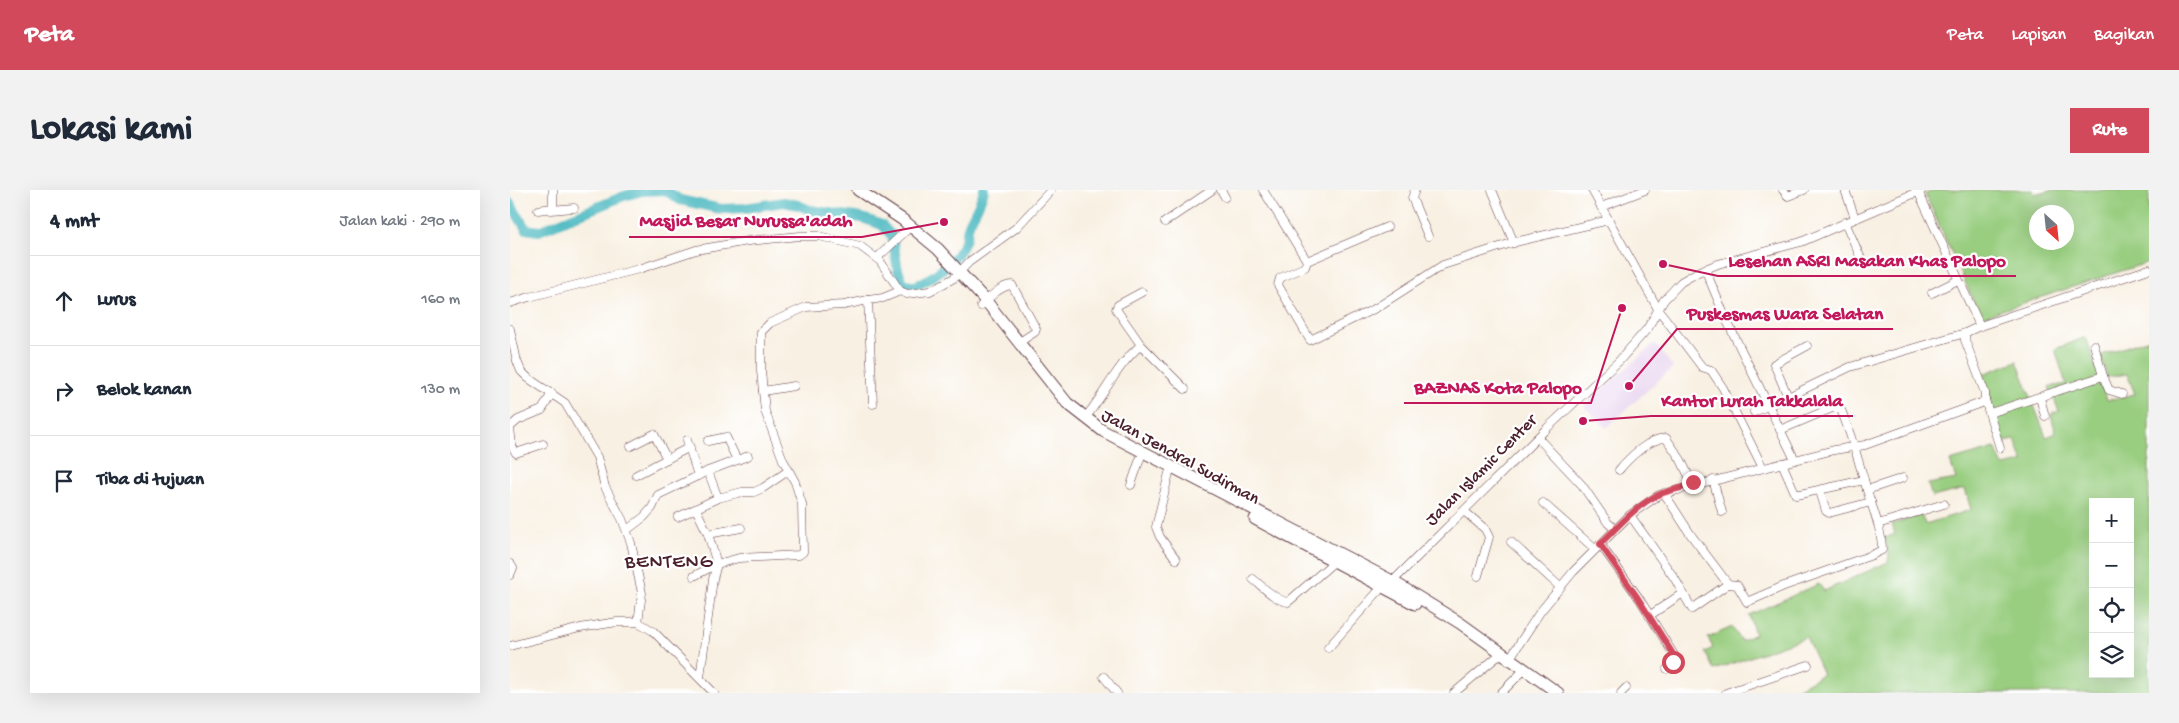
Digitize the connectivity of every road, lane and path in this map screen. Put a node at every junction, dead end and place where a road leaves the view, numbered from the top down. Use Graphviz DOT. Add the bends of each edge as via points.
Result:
graph roads {
  1 [pos="553,190"];
  2 [pos="848,190"];
  3 [pos="858,190"];
  4 [pos="1051,190"];
  5 [pos="1212,190"];
  6 [pos="1263,190"];
  7 [pos="1415,190"];
  8 [pos="1492,190"];
  9 [pos="1592,190"];
  10 [pos="1645,190"];
  11 [pos="1783,190"];
  12 [pos="1804,190"];
  13 [pos="1845,190"];
  14 [pos="1920,191"];
  15 [pos="1601,207"];
  16 [pos="574,208"];
  17 [pos="538,210"];
  18 [pos="551,210"];
  19 [pos="1855,218"];
  20 [pos="1609,220"];
  21 [pos="1164,222"];
  22 [pos="1845,222"];
  23 [pos="1387,227"];
  24 [pos="909,228"];
  25 [pos="1428,236"];
  26 [pos="1514,243"];
  27 [pos="877,258"];
  28 [pos="1307,260"];
  29 [pos="1863,263"];
  30 [pos="2149,268"];
  31 [pos="1704,269"];
  32 [pos="954,272"];
  33 [pos="1958,280"];
  34 [pos="900,291"];
  35 [pos="1142,292"];
  36 [pos="1932,293"];
  37 [pos="868,300"];
  38 [pos="510,304"];
  39 [pos="983,304"];
  40 [pos="1658,309"];
  41 [pos="1980,326"];
  42 [pos="510,329"];
  43 [pos="1965,333"];
  44 [pos="1018,343"];
  45 [pos="1141,345"];
  46 [pos="2094,345"];
  47 [pos="1807,346"];
  48 [pos="514,364"];
  49 [pos="2103,376"];
  50 [pos="794,386"];
  51 [pos="1185,389"];
  52 [pos="763,391"];
  53 [pos="552,393"];
  54 [pos="2122,394"];
  55 [pos="1788,397"];
  56 [pos="2040,398"];
  57 [pos="1985,400"];
  58 [pos="873,404"];
  59 [pos="1769,406"];
  60 [pos="1754,412"];
  61 [pos="1990,413"];
  62 [pos="2045,416"];
  63 [pos="1085,418"];
  64 [pos="511,424"];
  65 [pos="1780,430"];
  66 [pos="1538,438"];
  67 [pos="708,440"];
  68 [pos="543,444"];
  69 [pos="630,446"];
  70 [pos="1855,446"];
  71 [pos="2000,448"];
  72 [pos="748,456"];
  73 [pos="667,459"];
  74 [pos="1140,459"];
  75 [pos="737,460"];
  76 [pos="1794,460"];
  77 [pos="1782,463"];
  78 [pos="1763,468"];
  79 [pos="1619,470"];
  80 [pos="708,471"];
  81 [pos="788,471"];
  82 [pos="1169,473"];
  83 [pos="636,475"];
  84 [pos="698,476"];
  85 [pos="1903,478"];
  86 [pos="1713,480"];
  87 [pos="1864,480"];
  88 [pos="1131,485"];
  89 [pos="1693,485"];
  90 [pos="1867,490"];
  91 [pos="1820,491"];
  92 [pos="1664,493"];
  93 [pos="718,498"];
  94 [pos="1871,502"];
  95 [pos="1543,503"];
  96 [pos="1944,504"];
  97 [pos="696,509"];
  98 [pos="1464,511"];
  99 [pos="1722,512"];
  100 [pos="1630,515"];
  101 [pos="678,517"];
  102 [pos="1878,524"];
  103 [pos="741,528"];
  104 [pos="1615,529"];
  105 [pos="627,530"];
  106 [pos="708,534"];
  107 [pos="1511,542"];
  108 [pos="1597,546"];
  109 [pos="1176,559"];
  110 [pos="1335,561"];
  111 [pos="510,564"];
  112 [pos="717,564"];
  113 [pos="510,575"];
  114 [pos="694,576"];
  115 [pos="1478,576"];
  116 [pos="1253,579"];
  117 [pos="1728,584"];
  118 [pos="1387,585"];
  119 [pos="1560,587"];
  120 [pos="1683,593"];
  121 [pos="1649,616"];
  122 [pos="638,622"];
  123 [pos="510,646"];
  124 [pos="1328,648"];
  125 [pos="1505,658"];
  126 [pos="1808,665"];
  127 [pos="1667,669"];
  128 [pos="1521,673"];
  129 [pos="1104,677"];
  130 [pos="700,678"];
  131 [pos="714,693"];
  132 [pos="1117,693"];
  133 [pos="1454,693"];
  134 [pos="1501,693"];
  135 [pos="1547,693"];
  136 [pos="1558,693"];
  137 [pos="1726,693"];
  1 -- 18 [label="street"];
  2 -- 24 [label="highway, Jalan Jendral Sudirman"];
  3 -- 24 [label="highway, Jalan Jendral Sudirman"];
  4 -- 32 [label="street" via="1016,228"];
  5 -- 21 [label="street"];
  6 -- 28 [label="street"];
  7 -- 25 [label="street" via="1412,198"];
  8 -- 26 [label="street"];
  9 -- 15 [label="street"];
  10 -- 15 [label="street"];
  11 -- 12 [label="street" via="1788,196"];
  13 -- 19 [label="street"];
  14 -- 19 [label="street, Jalan Islamic Center"];
  14 -- 33 [label="street"];
  15 -- 20 [label="street"];
  16 -- 18 [label="street"];
  17 -- 18 [label="street"];
  19 -- 22 [label="street, Jalan Islamic Center"];
  20 -- 26 [label="street"];
  20 -- 40 [label="street"];
  22 -- 29 [label="street"];
  22 -- 31 [label="street, Jalan Islamic Center" via="1801,242"];
  23 -- 28 [label="street"];
  24 -- 27 [label="street"];
  24 -- 32 [label="highway, Jalan Jendral Sudirman"];
  26 -- 28 [label="street" via="1443,265 1381,305 1310,340 1278,285 1280,278 1305,266"];
  27 -- 34 [label="street"];
  27 -- 38 [label="street" via="860,246 819,236 748,241 696,250"];
  30 -- 41 [label="street"];
  31 -- 40 [label="street, Jalan Islamic Center" via="1681,282"];
  31 -- 59 [label="street"];
  32 -- 34 [label="street" via="930,291 907,294"];
  32 -- 39 [label="highway, Jalan Jendral Sudirman"];
  33 -- 36 [label="street"];
  33 -- 41 [label="street"];
  34 -- 37 [label="street"];
  35 -- 45 [label="street" via="1116,309"];
  37 -- 52 [label="street" via="806,307 764,327 761,340"];
  37 -- 58 [label="street"];
  39 -- 44 [label="highway, Jalan Jendral Sudirman"];
  39 -- 44 [label="street" via="1012,285 1036,329"];
  39 -- 74 [label="highway, Jalan Jendral Sudirman" via="1057,401 1093,432"];
  40 -- 66 [label="street, Jalan Islamic Center" via="1647,329 1619,361"];
  40 -- 78 [label="street" via="1702,367 1710,369 1723,388"];
  41 -- 43 [label="street"];
  42 -- 48 [label="street"];
  43 -- 55 [label="street" via="1850,367"];
  43 -- 57 [label="street"];
  44 -- 63 [label="highway, Jalan Jendral Sudirman" via="1054,389"];
  45 -- 51 [label="street"];
  45 -- 63 [label="street" via="1117,370 1104,395"];
  46 -- 49 [label="street"];
  47 -- 55 [label="street" via="1774,364"];
  48 -- 53 [label="street" via="528,378"];
  49 -- 54 [label="street" via="2110,391"];
  49 -- 56 [label="street"];
  50 -- 52 [label="street"];
  52 -- 81 [label="street" via="766,411"];
  53 -- 64 [label="street" via="542,410"];
  53 -- 105 [label="street" via="565,403 597,457 605,487"];
  55 -- 59 [label="street"];
  56 -- 61 [label="street"];
  56 -- 62 [label="street"];
  57 -- 61 [label="street"];
  57 -- 70 [label="street" via="1880,440"];
  59 -- 60 [label="street"];
  59 -- 65 [label="street"];
  61 -- 71 [label="street"];
  63 -- 118 [label="highway, Jalan Jendral Sudirman" via="1123,442"];
  64 -- 68 [label="street" via="515,452"];
  65 -- 70 [label="street" via="1838,408"];
  65 -- 76 [label="street"];
  66 -- 98 [label="street, Jalan Islamic Center"];
  66 -- 104 [label="street" via="1582,485"];
  67 -- 75 [label="street" via="726,437"];
  69 -- 73 [label="street" via="654,434"];
  70 -- 76 [label="street"];
  70 -- 87 [label="street"];
  72 -- 75 [label="street"];
  73 -- 83 [label="street"];
  73 -- 84 [label="street" via="688,443"];
  74 -- 82 [label="highway, Jalan Jendral Sudirman"];
  74 -- 88 [label="street"];
  75 -- 80 [label="street"];
  76 -- 77 [label="street"];
  77 -- 78 [label="street"];
  77 -- 91 [label="street" via="1795,495"];
  78 -- 86 [label="street"];
  79 -- 89 [label="street" via="1648,445 1666,438"];
  80 -- 84 [label="street"];
  80 -- 93 [label="street"];
  81 -- 93 [label="street" via="754,492"];
  81 -- 112 [label="street" via="802,504 802,553 739,558"];
  82 -- 109 [label="street" via="1156,527"];
  82 -- 110 [label="highway, Jalan Jendral Sudirman"];
  84 -- 105 [label="street" via="658,495 652,508"];
  85 -- 90 [label="street"];
  86 -- 89 [label="street"];
  86 -- 99 [label="street"];
  87 -- 90 [label="street"];
  87 -- 91 [label="street"];
  89 -- 92 [label="street"];
  90 -- 94 [label="street"];
  91 -- 94 [label="street" via="1829,513"];
  92 -- 100 [label="street"];
  92 -- 117 [label="street"];
  93 -- 97 [label="street"];
  94 -- 102 [label="street"];
  95 -- 108 [label="street"];
  96 -- 102 [label="street"];
  97 -- 101 [label="street"];
  97 -- 106 [label="street"];
  98 -- 115 [label="street" via="1485,529 1488,537"];
  98 -- 118 [label="street, Jalan Islamic Center"];
  100 -- 104 [label="street"];
  100 -- 120 [label="street"];
  102 -- 117 [label="street" via="1882,550 1872,555 1784,586 1750,602 1746,602 1737,585"];
  103 -- 106 [label="street"];
  104 -- 108 [label="street"];
  105 -- 122 [label="street" via="642,594"];
  106 -- 112 [label="street"];
  107 -- 119 [label="street"];
  108 -- 119 [label="street"];
  108 -- 121 [label="street"];
  110 -- 116 [label="street" via="1288,602 1274,596"];
  110 -- 118 [label="highway, Jalan Jendral Sudirman"];
  111 -- 113 [label="street" via="513,568"];
  112 -- 114 [label="street"];
  112 -- 130 [label="street"];
  117 -- 120 [label="street" via="1692,609"];
  118 -- 124 [label="street, Jalan Islamic Center"];
  118 -- 125 [label="highway, Jalan Jendral Sudirman"];
  119 -- 125 [label="street"];
  120 -- 121 [label="street"];
  121 -- 127 [label="street" via="1675,657"];
  122 -- 123 [label="street" via="580,628"];
  122 -- 130 [label="street" via="653,631"];
  125 -- 128 [label="highway, Jalan Jendral Sudirman"];
  125 -- 133 [label="street"];
  125 -- 136 [label="highway, Jalan Jendral Sudirman"];
  126 -- 137 [label="street"];
  128 -- 134 [label="street"];
  128 -- 135 [label="highway, Jalan Jendral Sudirman"];
  129 -- 132 [label="street"];
  130 -- 131 [label="street"];
}
